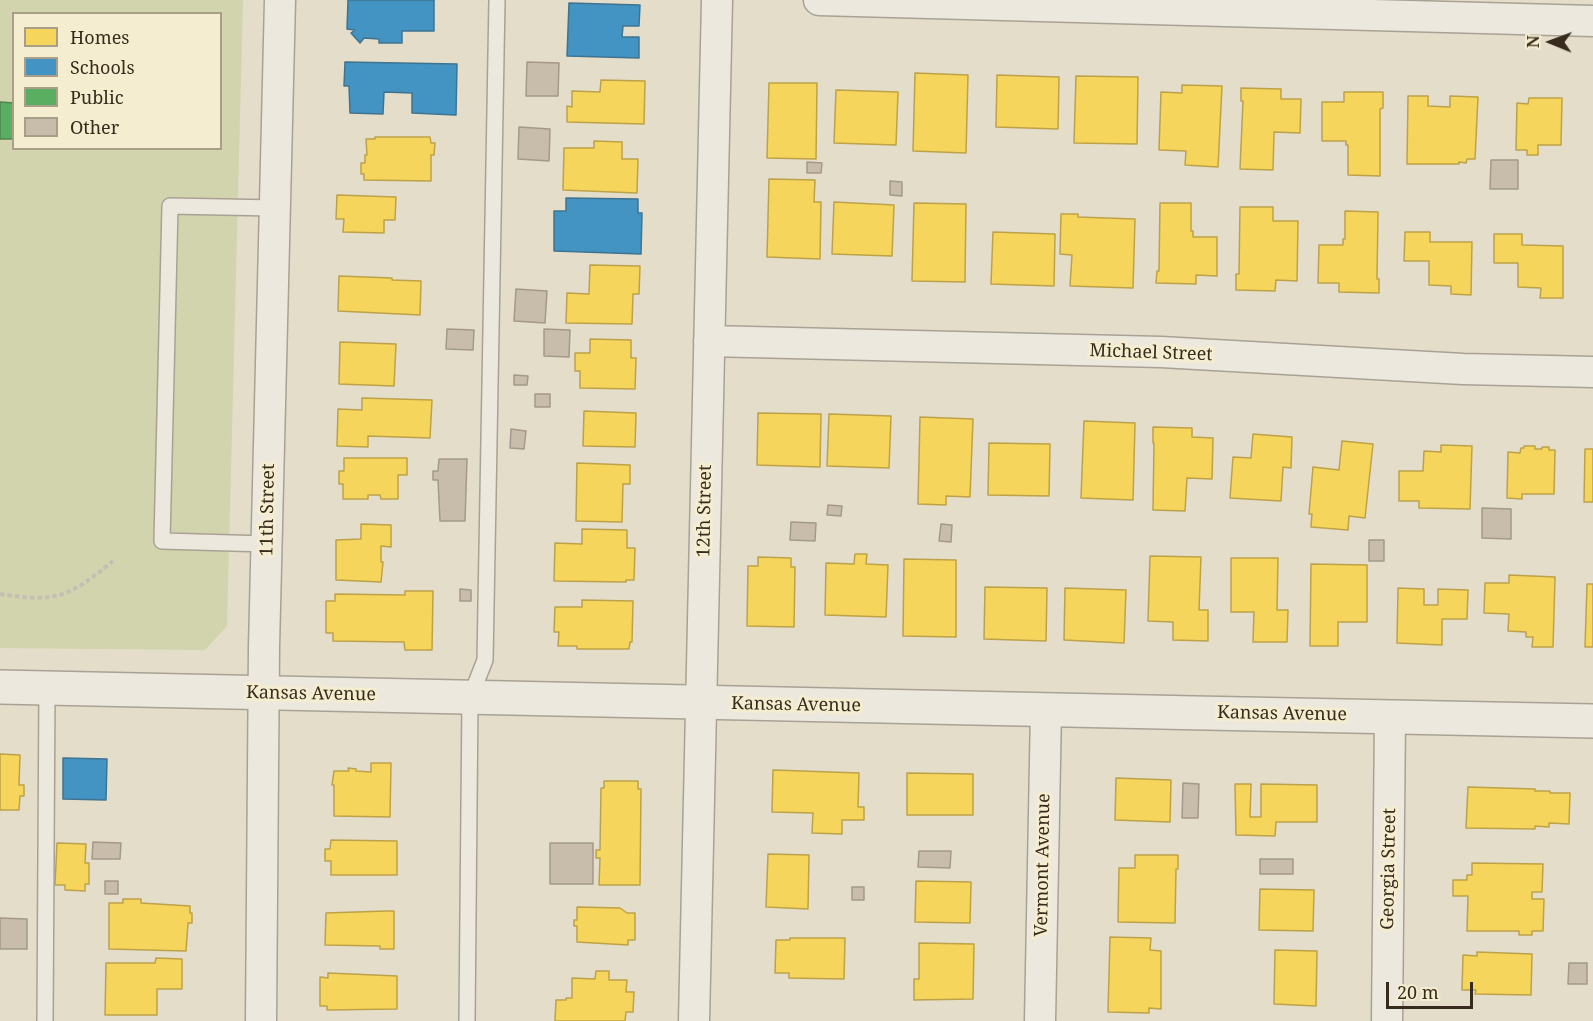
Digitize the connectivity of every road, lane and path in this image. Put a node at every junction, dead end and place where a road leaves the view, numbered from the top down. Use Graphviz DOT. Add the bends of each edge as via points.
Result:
graph roads {
  1 [pos="280,0"];
  2 [pos="497,0"];
  3 [pos="717,0"];
  4 [pos="819,0"];
  5 [pos="1593,21"];
  6 [pos="275,208"];
  7 [pos="709,341"];
  8 [pos="1593,372"];
  9 [pos="267,544"];
  10 [pos="113,561"];
  11 [pos="0,594"];
  12 [pos="0,687"];
  13 [pos="47,688"];
  14 [pos="264,693"];
  15 [pos="470,698"];
  16 [pos="701,704"];
  17 [pos="1046,709"];
  18 [pos="1390,717"];
  19 [pos="1593,721"];
  20 [pos="45,1021"];
  21 [pos="261,1021"];
  22 [pos="467,1021"];
  23 [pos="694,1021"];
  24 [pos="1040,1021"];
  25 [pos="1387,1021"];
  1 -- 6 [label="street, 11th Street"];
  2 -- 15 [label="lane" via="485,660"];
  3 -- 7 [label="street, 12th Street"];
  4 -- 5 [label="street"];
  6 -- 9 [label="street, 11th Street"];
  6 -- 9 [label="lane" via="170,206 169,218 162,542"];
  7 -- 8 [label="street, Michael Street" via="1161,352 1463,369"];
  7 -- 16 [label="street, 12th Street"];
  9 -- 14 [label="street, 11th Street"];
  10 -- 11 [label="path" via="73,591 46,599"];
  12 -- 13 [label="street, Kansas Avenue"];
  13 -- 14 [label="street, Kansas Avenue"];
  13 -- 20 [label="lane"];
  14 -- 15 [label="street, Kansas Avenue"];
  14 -- 21 [label="street, 11th Street"];
  15 -- 16 [label="street, Kansas Avenue"];
  15 -- 22 [label="lane"];
  16 -- 17 [label="street, Kansas Avenue"];
  16 -- 23 [label="street, 12th Street"];
  17 -- 18 [label="street, Kansas Avenue"];
  17 -- 24 [label="street, Vermont Avenue"];
  18 -- 19 [label="street, Kansas Avenue"];
  18 -- 25 [label="street, Georgia Street"];
}
